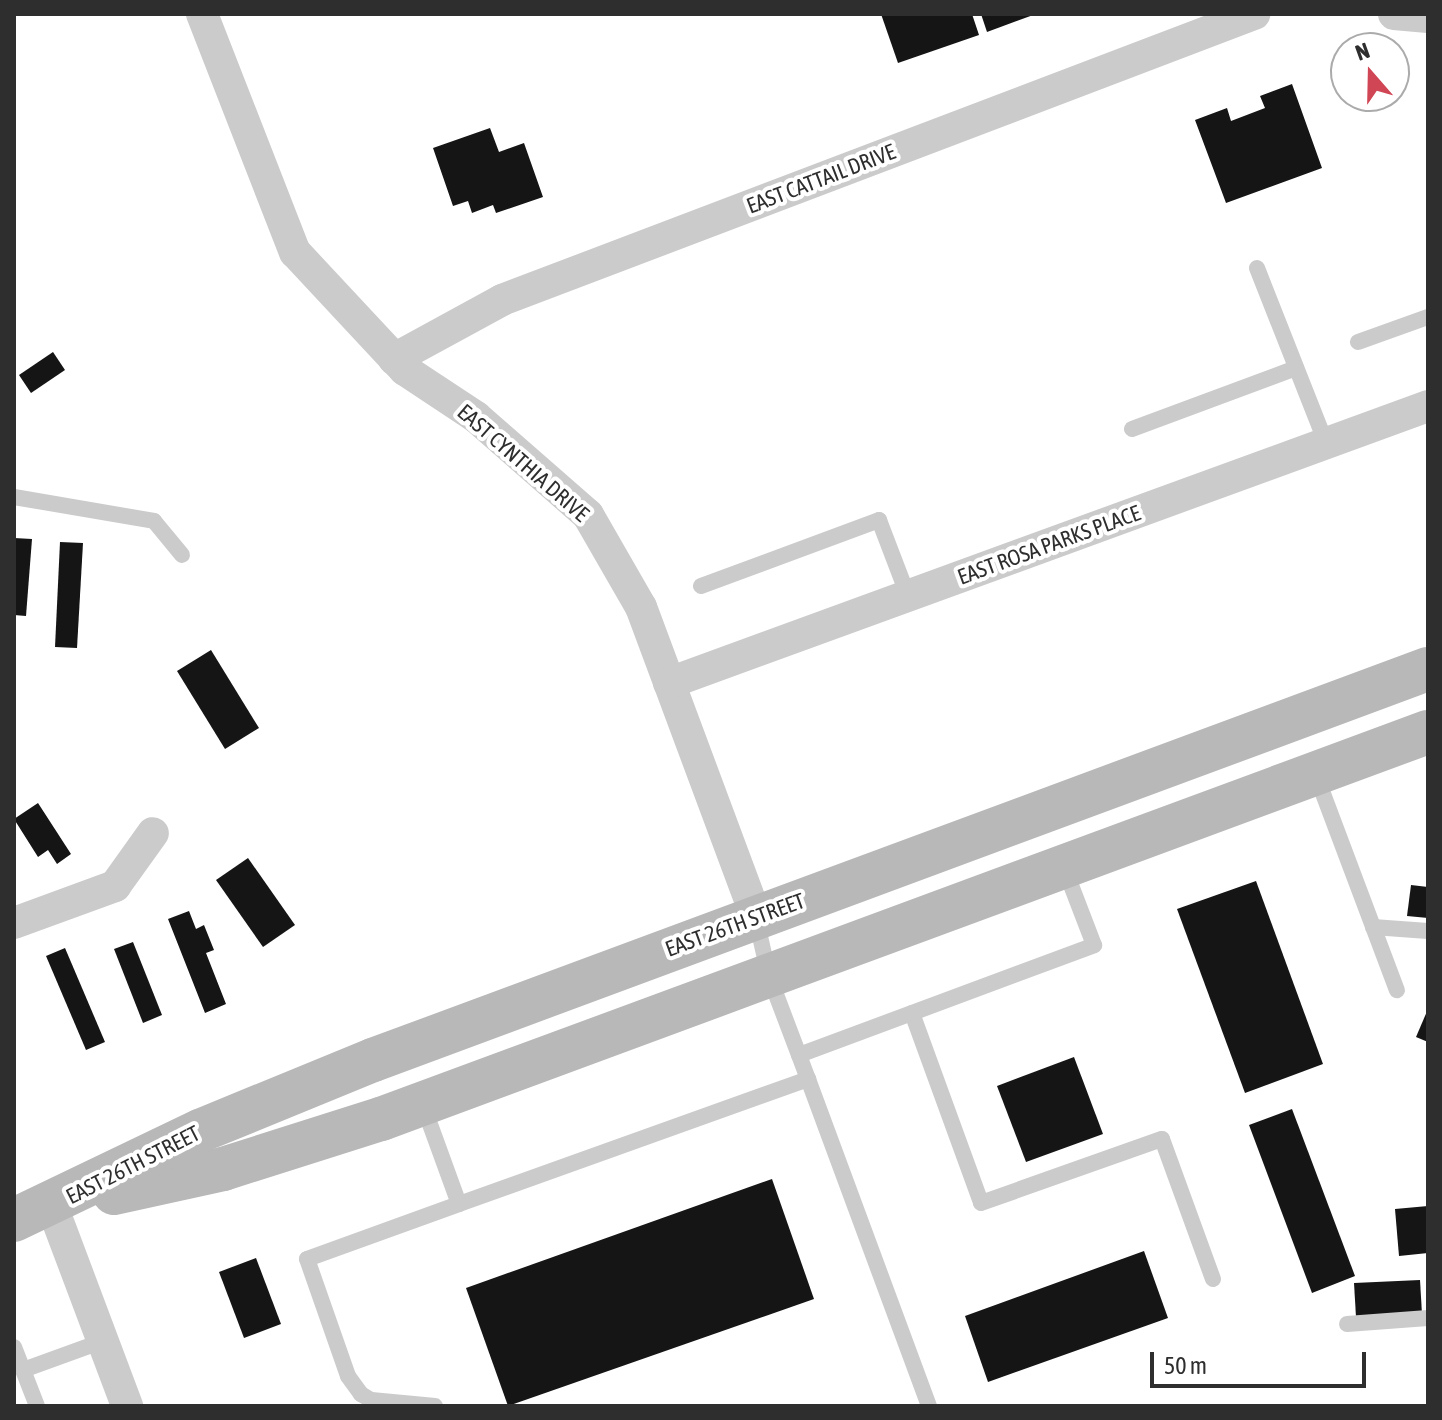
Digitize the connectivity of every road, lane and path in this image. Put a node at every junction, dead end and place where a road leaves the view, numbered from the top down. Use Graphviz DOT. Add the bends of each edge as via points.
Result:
graph roads {
  1 [pos="202,14"];
  2 [pos="1254,14"];
  3 [pos="1394,14"];
  4 [pos="1428,17"];
  5 [pos="1257,268"];
  6 [pos="1428,317"];
  7 [pos="1358,342"];
  8 [pos="394,359"];
  9 [pos="1296,368"];
  10 [pos="1428,406"];
  11 [pos="1132,429"];
  12 [pos="1326,443"];
  13 [pos="14,497"];
  14 [pos="182,555"];
  15 [pos="701,586"];
  16 [pos="908,596"];
  17 [pos="1428,669"];
  18 [pos="669,683"];
  19 [pos="1428,732"];
  20 [pos="1315,774"];
  21 [pos="153,833"];
  22 [pos="1064,867"];
  23 [pos="756,917"];
  24 [pos="14,923"];
  25 [pos="1373,927"];
  26 [pos="1428,931"];
  27 [pos="769,976"];
  28 [pos="1397,990"];
  29 [pos="912,1013"];
  30 [pos="799,1055"];
  31 [pos="808,1079"];
  32 [pos="422,1103"];
  33 [pos="459,1204"];
  34 [pos="33,1213"];
  35 [pos="1213,1279"];
  36 [pos="1428,1318"];
  37 [pos="1347,1324"];
  38 [pos="103,1341"];
  39 [pos="14,1347"];
  40 [pos="23,1370"];
  41 [pos="37,1406"];
  42 [pos="127,1406"];
  43 [pos="435,1406"];
  44 [pos="929,1406"];
  1 -- 8 [label="street, EAST CYNTHIA DRIVE" via="295,252"];
  2 -- 8 [label="street, EAST CATTAIL DRIVE" via="502,300"];
  3 -- 4 [label="street"];
  5 -- 9 [label="lane"];
  6 -- 7 [label="lane"];
  8 -- 18 [label="street, EAST CYNTHIA DRIVE" via="476,417 588,515 641,607"];
  9 -- 11 [label="lane"];
  9 -- 12 [label="lane"];
  10 -- 12 [label="street, EAST ROSA PARKS PLACE"];
  12 -- 16 [label="street, EAST ROSA PARKS PLACE"];
  13 -- 14 [label="lane" via="154,521"];
  15 -- 16 [label="lane" via="879,520"];
  16 -- 18 [label="street, EAST ROSA PARKS PLACE"];
  17 -- 23 [label="main road, EAST 26TH STREET"];
  18 -- 23 [label="street, EAST CYNTHIA DRIVE"];
  19 -- 20 [label="main road, EAST 26TH STREET"];
  20 -- 22 [label="main road, EAST 26TH STREET"];
  20 -- 25 [label="lane"];
  21 -- 24 [label="street" via="115,886"];
  22 -- 27 [label="main road, EAST 26TH STREET"];
  22 -- 29 [label="lane" via="1094,945"];
  23 -- 27 [label="lane"];
  23 -- 34 [label="main road, EAST 26TH STREET" via="202,1130"];
  25 -- 26 [label="lane"];
  25 -- 28 [label="lane"];
  27 -- 30 [label="lane"];
  27 -- 32 [label="main road, EAST 26TH STREET"];
  29 -- 30 [label="lane"];
  29 -- 35 [label="lane" via="981,1203 1162,1139"];
  30 -- 31 [label="lane"];
  31 -- 33 [label="lane"];
  31 -- 44 [label="lane"];
  32 -- 33 [label="lane"];
  32 -- 34 [label="main road, EAST 26TH STREET" via="223,1169"];
  33 -- 43 [label="lane" via="307,1259 348,1376 361,1394 371,1400"];
  34 -- 38 [label="street"];
  36 -- 37 [label="lane"];
  38 -- 40 [label="lane"];
  38 -- 42 [label="street"];
  39 -- 40 [label="lane"];
  40 -- 41 [label="lane"];
}
